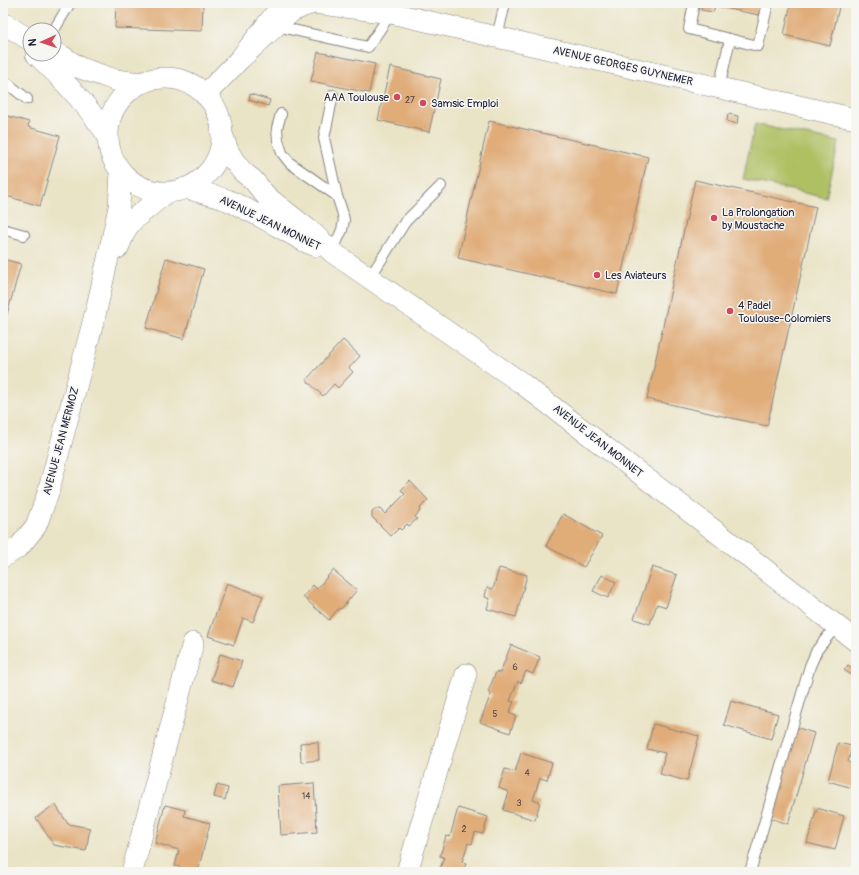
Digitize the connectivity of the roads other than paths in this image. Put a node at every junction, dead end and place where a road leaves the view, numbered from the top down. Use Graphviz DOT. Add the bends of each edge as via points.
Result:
graph roads {
  1 [pos="70,3"];
  2 [pos="314,3"];
  3 [pos="366,3"];
  4 [pos="505,3"];
  5 [pos="694,3"];
  6 [pos="768,3"];
  7 [pos="290,6"];
  8 [pos="392,8"];
  9 [pos="59,22"];
  10 [pos="6,25"];
  11 [pos="276,26"];
  12 [pos="22,35"];
  13 [pos="497,37"];
  14 [pos="730,39"];
  15 [pos="22,40"];
  16 [pos="62,56"];
  17 [pos="240,59"];
  18 [pos="44,62"];
  19 [pos="3,80"];
  20 [pos="142,83"];
  21 [pos="719,88"];
  22 [pos="205,95"];
  23 [pos="333,95"];
  24 [pos="27,99"];
  25 [pos="281,114"];
  26 [pos="856,119"];
  27 [pos="221,132"];
  28 [pos="108,136"];
  29 [pos="121,171"];
  30 [pos="441,186"];
  31 [pos="176,190"];
  32 [pos="337,196"];
  33 [pos="3,229"];
  34 [pos="24,235"];
  35 [pos="332,252"];
  36 [pos="369,279"];
  37 [pos="96,311"];
  38 [pos="3,558"];
  39 [pos="836,626"];
  40 [pos="856,642"];
  41 [pos="193,643"];
  42 [pos="466,674"];
  43 [pos="132,872"];
  44 [pos="406,872"];
  45 [pos="750,872"];
  1 -- 9 [label="lane"];
  2 -- 7 [label="street, AVENUE GEORGES GUYNEMER"];
  2 -- 8 [label="street, AVENUE GEORGES GUYNEMER"];
  3 -- 8 [label="street, AVENUE GEORGES GUYNEMER"];
  4 -- 13 [label="lane"];
  5 -- 14 [label="lane" via="689,28"];
  6 -- 14 [label="lane" via="758,46"];
  7 -- 11 [label="street"];
  7 -- 17 [label="street" via="276,13"];
  8 -- 11 [label="lane" via="368,47"];
  8 -- 13 [label="street, AVENUE GEORGES GUYNEMER"];
  10 -- 12 [label="street"];
  10 -- 15 [label="street"];
  11 -- 17 [label="street"];
  13 -- 21 [label="street, AVENUE GEORGES GUYNEMER"];
  14 -- 21 [label="lane"];
  16 -- 20 [label="street" via="80,68 115,80"];
  17 -- 22 [label="street"];
  18 -- 28 [label="street" via="98,121"];
  19 -- 24 [label="lane"];
  20 -- 22 [label="street" via="158,78 175,79 191,85"];
  20 -- 28 [label="street" via="124,96 112,114"];
  21 -- 26 [label="street, AVENUE GEORGES GUYNEMER"];
  22 -- 27 [label="street" via="216,112"];
  23 -- 32 [label="lane" via="324,138"];
  25 -- 32 [label="lane" via="277,128 282,153 290,164"];
  27 -- 31 [label="street" via="220,149 213,166 201,179"];
  27 -- 35 [label="street, AVENUE JEAN MONNET" via="228,151 242,171 267,197 314,234"];
  28 -- 29 [label="street" via="114,161"];
  29 -- 31 [label="street" via="142,187 154,191"];
  29 -- 37 [label="street, AVENUE JEAN MERMOZ" via="119,207"];
  30 -- 36 [label="lane" via="405,222"];
  31 -- 35 [label="street, AVENUE JEAN MONNET" via="209,194 227,200 306,242"];
  31 -- 37 [label="street, AVENUE JEAN MERMOZ" via="134,218 126,229"];
  32 -- 35 [label="lane" via="344,220"];
  33 -- 34 [label="lane"];
  35 -- 36 [label="street, AVENUE JEAN MONNET"];
  36 -- 39 [label="street, AVENUE JEAN MONNET" via="520,382"];
  37 -- 38 [label="street, AVENUE JEAN MERMOZ" via="48,493 36,526 20,548"];
  39 -- 40 [label="street, AVENUE JEAN MONNET"];
  39 -- 45 [label="lane" via="817,650 810,666"];
  41 -- 43 [label="street"];
  42 -- 44 [label="street"];
}
